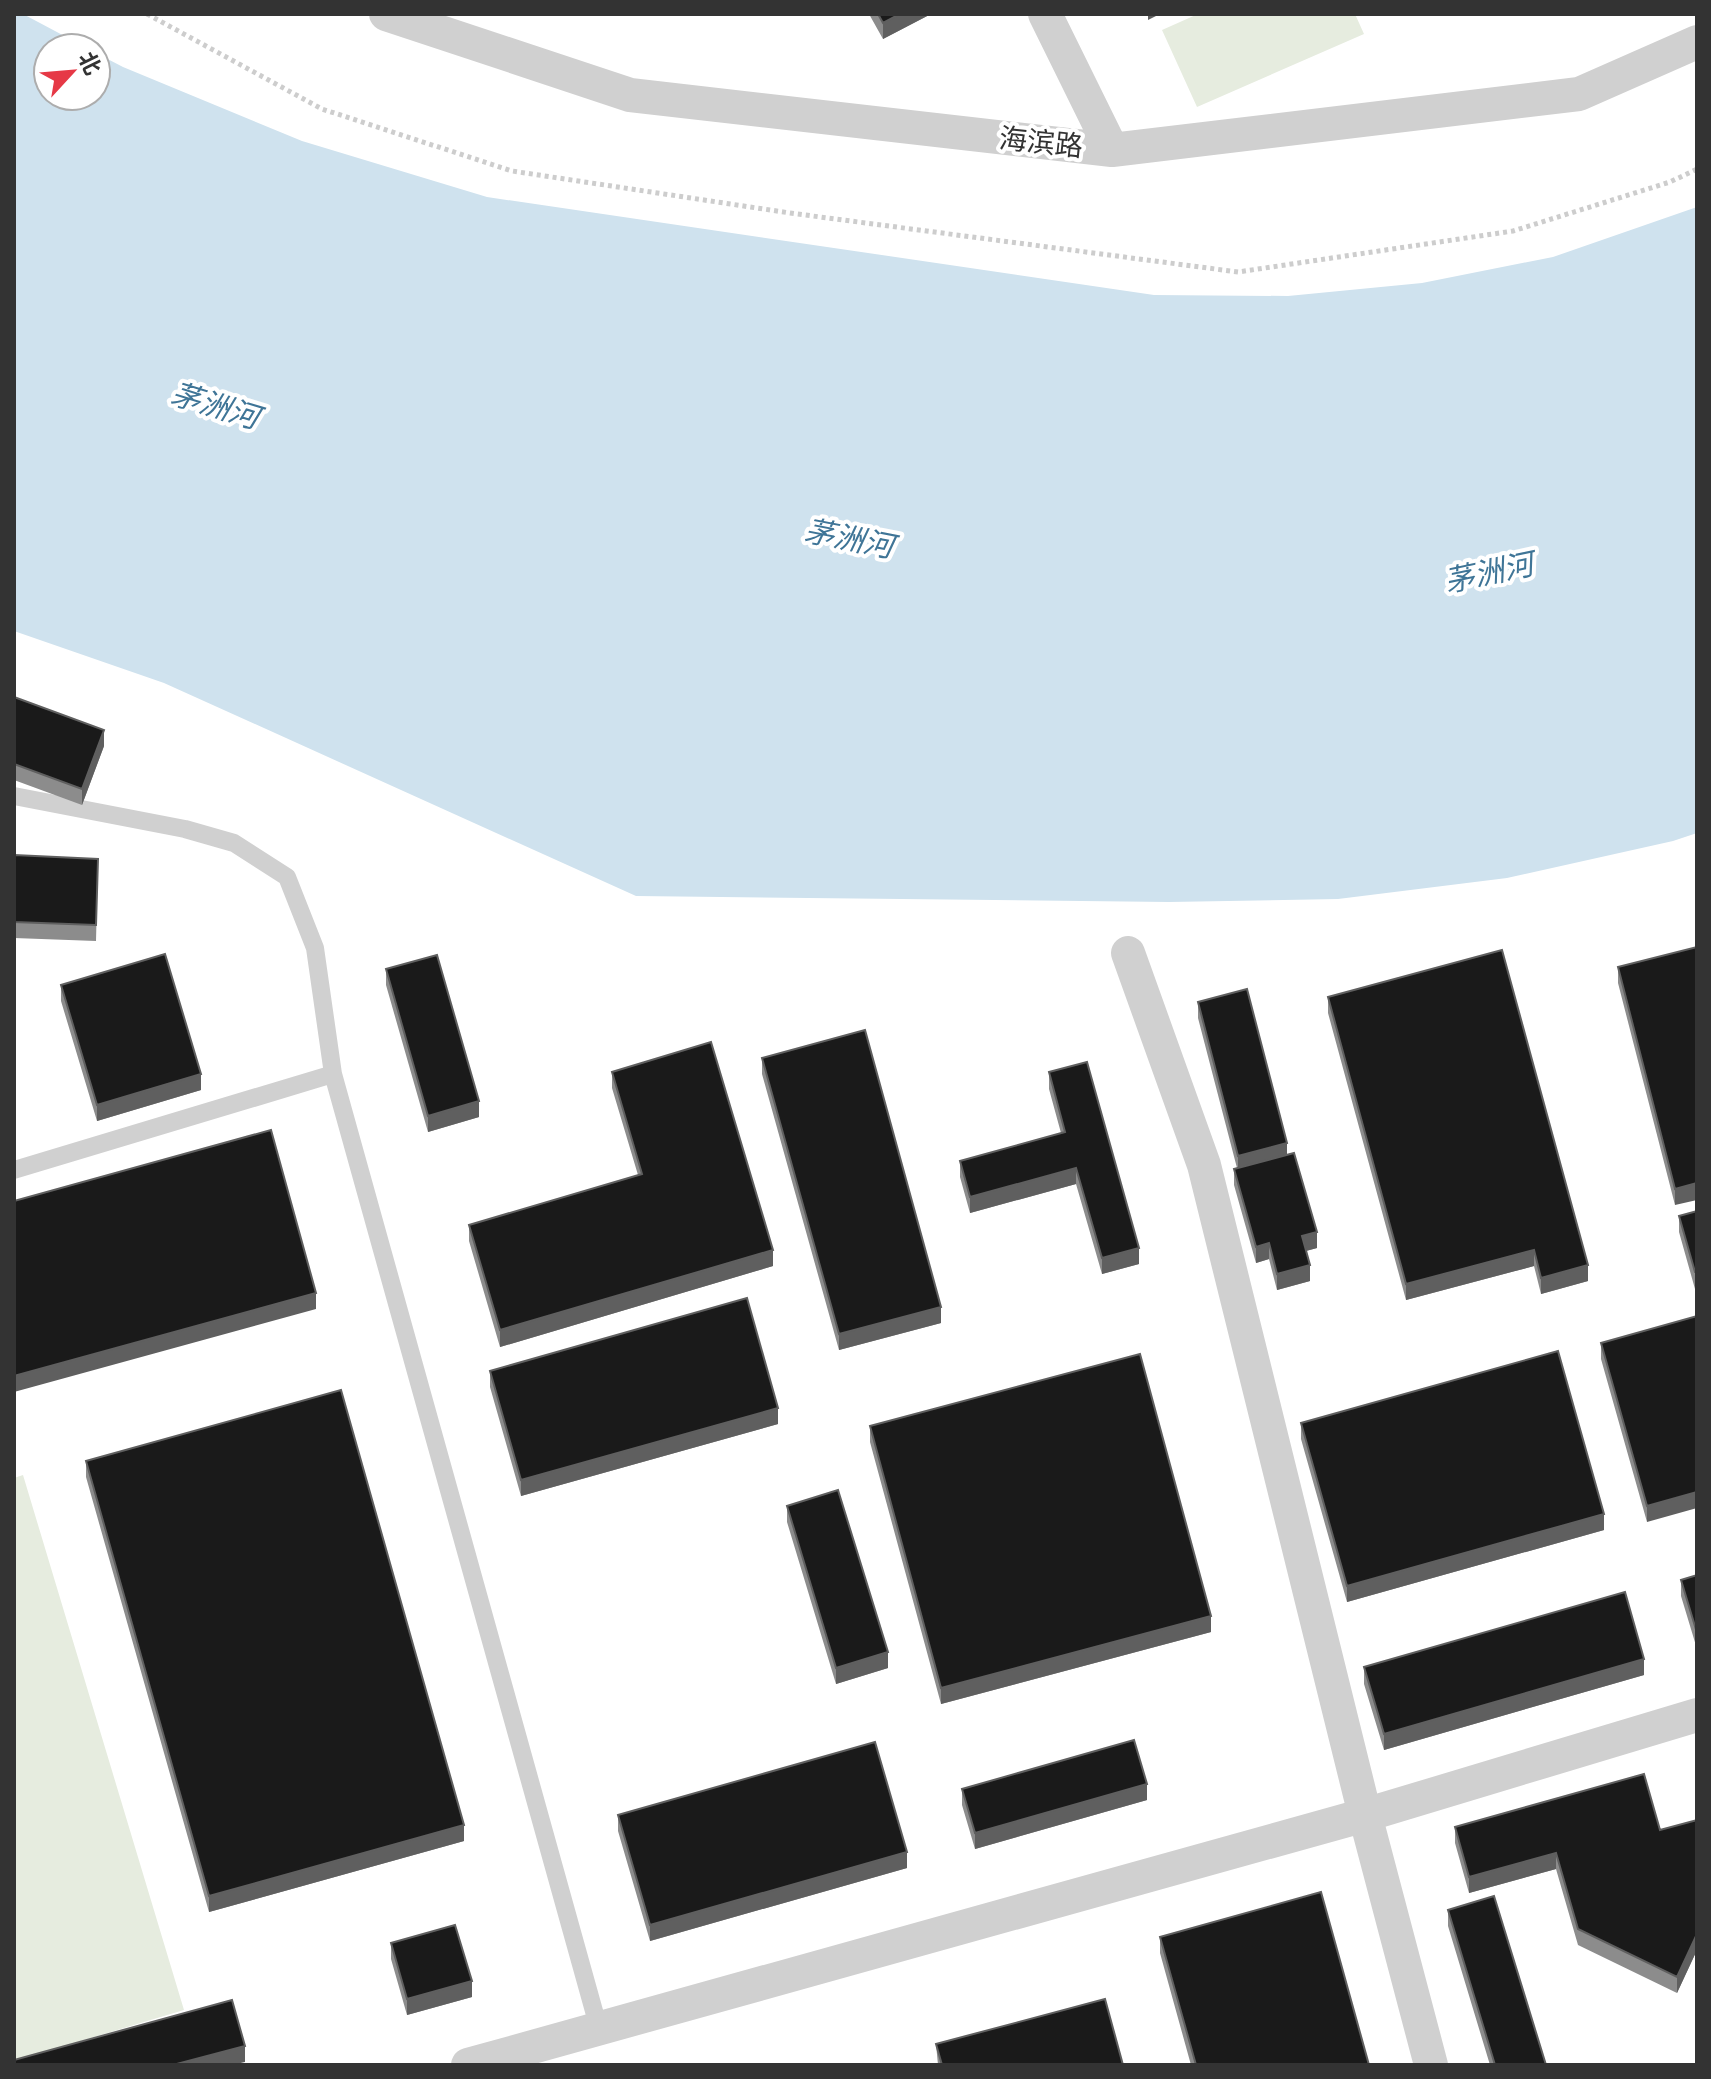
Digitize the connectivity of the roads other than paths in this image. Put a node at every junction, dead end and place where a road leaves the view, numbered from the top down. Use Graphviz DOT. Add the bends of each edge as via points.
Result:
graph roads {
  1 [pos="386,14"];
  2 [pos="1045,14"];
  3 [pos="1697,42"];
  4 [pos="1112,150"];
  5 [pos="14,796"];
  6 [pos="1128,953"];
  7 [pos="333,1074"];
  8 [pos="14,1170"];
  9 [pos="1697,1715"];
  10 [pos="1365,1815"];
  11 [pos="599,2029"];
  12 [pos="468,2065"];
  13 [pos="1431,2065"];
  1 -- 4 [label="street, 海滨路" via="630,95"];
  2 -- 4 [label="street"];
  3 -- 4 [label="street, 海滨路" via="1579,94"];
  5 -- 7 [label="lane" via="234,843 287,877 315,948"];
  6 -- 10 [label="street" via="1204,1165"];
  7 -- 8 [label="lane"];
  7 -- 11 [label="lane"];
  9 -- 10 [label="street"];
  10 -- 11 [label="street"];
  10 -- 13 [label="street"];
  11 -- 12 [label="street"];
}
